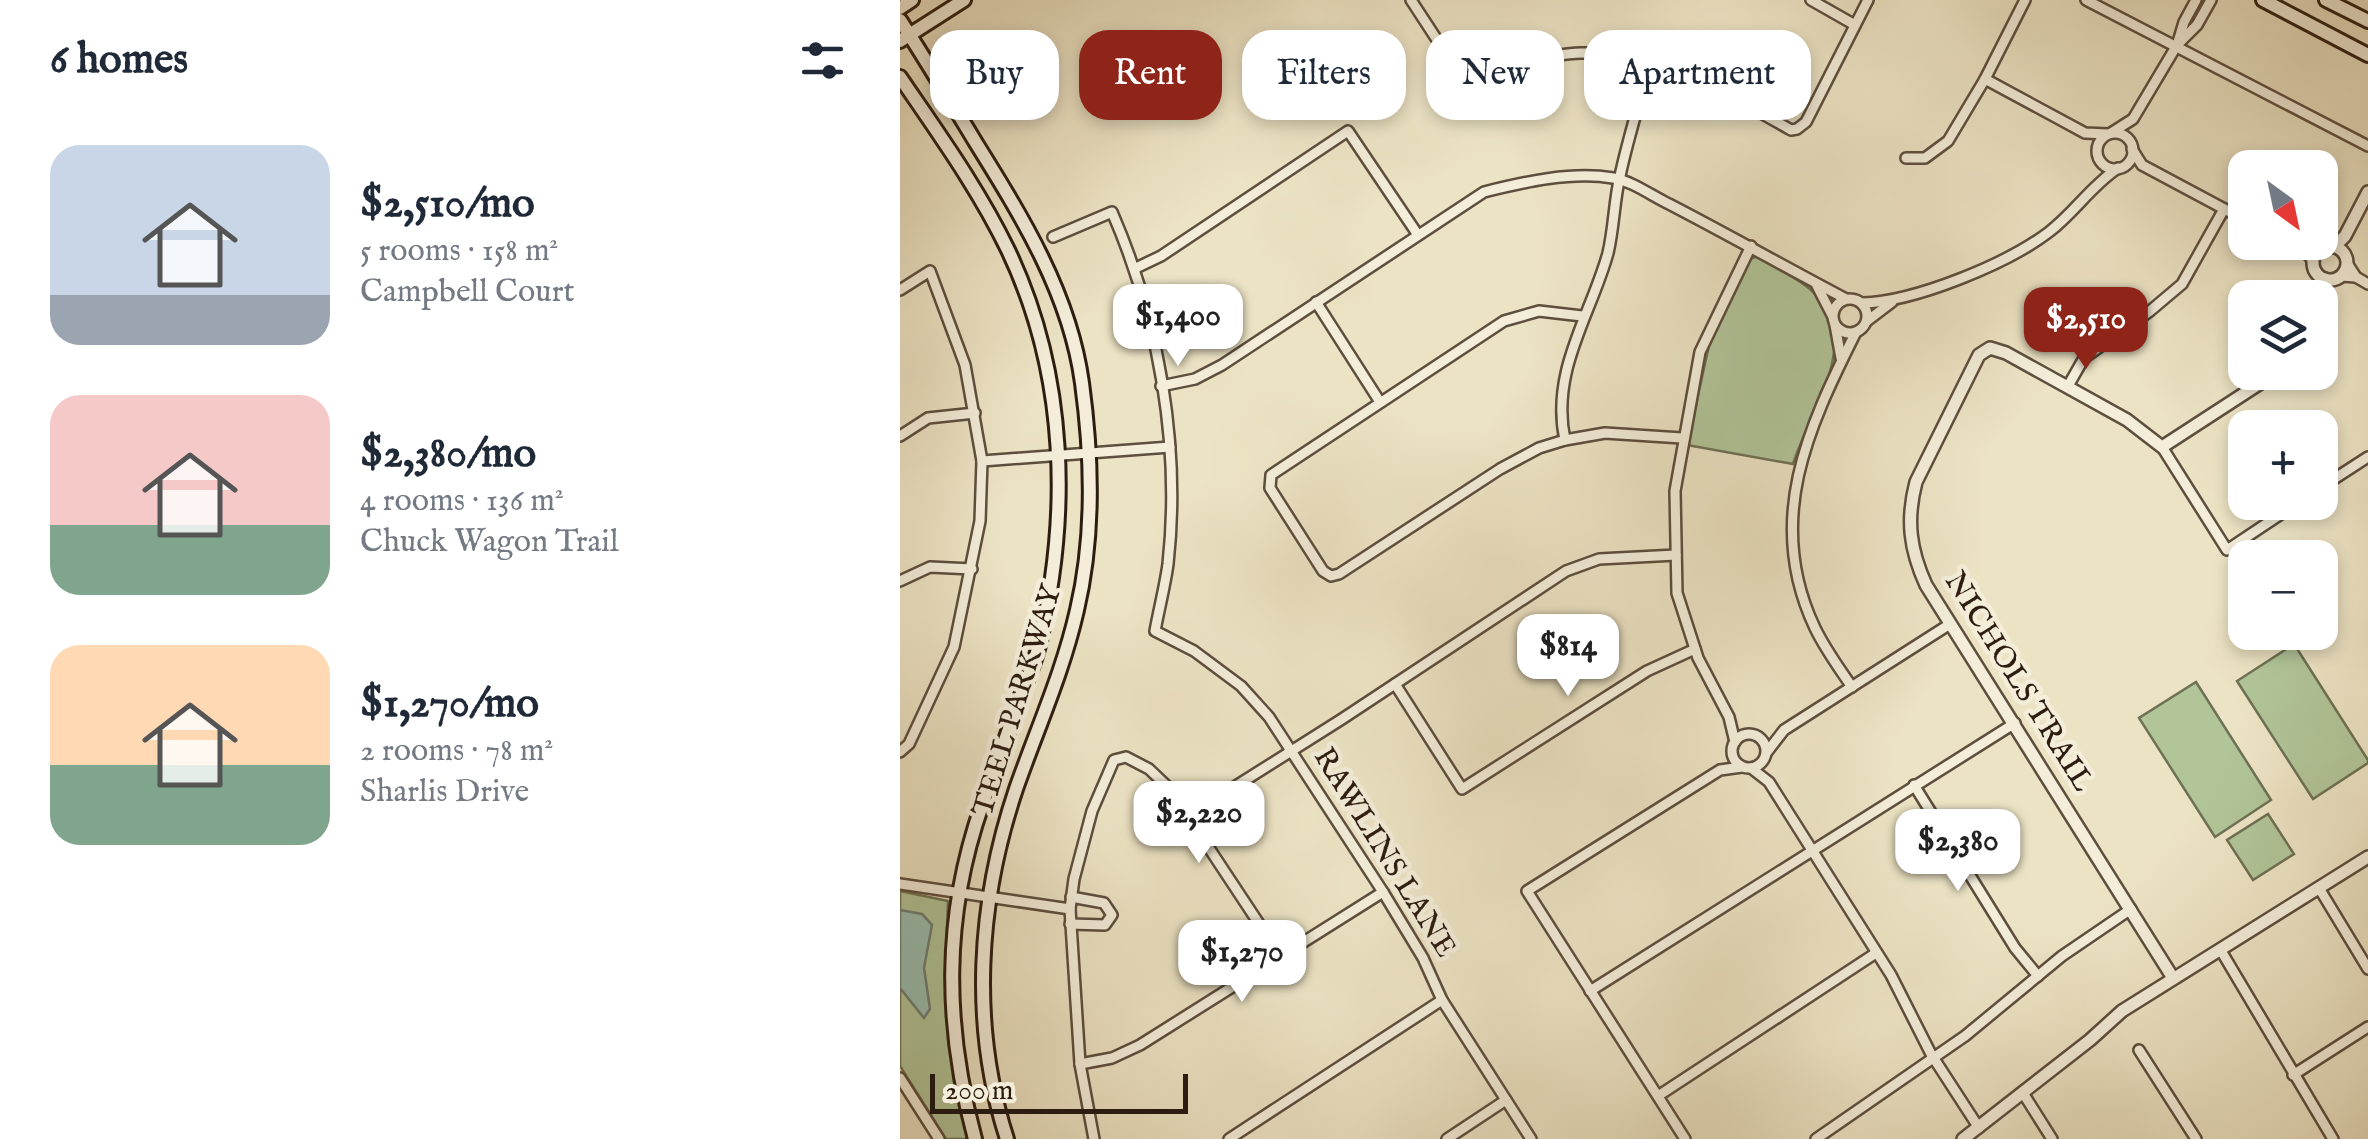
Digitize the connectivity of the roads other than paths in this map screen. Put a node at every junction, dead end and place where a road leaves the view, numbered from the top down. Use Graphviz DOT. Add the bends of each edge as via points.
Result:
graph roads {
  1 [pos="912,0"];
  2 [pos="964,0"];
  3 [pos="1411,0"];
  4 [pos="1811,0"];
  5 [pos="1868,0"];
  6 [pos="2026,0"];
  7 [pos="2086,0"];
  8 [pos="2196,0"];
  9 [pos="2210,0"];
  10 [pos="2264,0"];
  11 [pos="2326,0"];
  12 [pos="900,8"];
  13 [pos="900,20"];
  14 [pos="2368,21"];
  15 [pos="1855,25"];
  16 [pos="905,38"];
  17 [pos="2177,45"];
  18 [pos="1584,53"];
  19 [pos="2368,55"];
  20 [pos="900,77"];
  21 [pos="1985,79"];
  22 [pos="1811,112"];
  23 [pos="2133,119"];
  24 [pos="1635,120"];
  25 [pos="1772,120"];
  26 [pos="1807,120"];
  27 [pos="2085,133"];
  28 [pos="2110,134"];
  29 [pos="2368,146"];
  30 [pos="2132,148"];
  31 [pos="2097,153"];
  32 [pos="1906,158"];
  33 [pos="2142,166"];
  34 [pos="2119,168"];
  35 [pos="1619,179"];
  36 [pos="2096,182"];
  37 [pos="2368,192"];
  38 [pos="2224,209"];
  39 [pos="2228,211"];
  40 [pos="1418,235"];
  41 [pos="1052,236"];
  42 [pos="1750,246"];
  43 [pos="2341,254"];
  44 [pos="2313,260"];
  45 [pos="2318,266"];
  46 [pos="1136,268"];
  47 [pos="2340,276"];
  48 [pos="2356,277"];
  49 [pos="2316,280"];
  50 [pos="2368,284"];
  51 [pos="1817,286"];
  52 [pos="900,290"];
  53 [pos="1846,299"];
  54 [pos="1894,300"];
  55 [pos="1316,302"];
  56 [pos="1862,303"];
  57 [pos="1582,316"];
  58 [pos="1834,320"];
  59 [pos="1866,321"];
  60 [pos="1856,332"];
  61 [pos="1841,361"];
  62 [pos="1161,386"];
  63 [pos="2068,386"];
  64 [pos="2250,390"];
  65 [pos="1380,402"];
  66 [pos="975,413"];
  67 [pos="900,436"];
  68 [pos="1682,438"];
  69 [pos="1565,440"];
  70 [pos="2162,447"];
  71 [pos="1170,448"];
  72 [pos="1059,453"];
  73 [pos="1088,453"];
  74 [pos="2368,456"];
  75 [pos="982,461"];
  76 [pos="2338,476"];
  77 [pos="2271,520"];
  78 [pos="1676,555"];
  79 [pos="972,569"];
  80 [pos="900,581"];
  81 [pos="1950,624"];
  82 [pos="1695,650"];
  83 [pos="1395,684"];
  84 [pos="1852,687"];
  85 [pos="1729,718"];
  86 [pos="2014,723"];
  87 [pos="1784,730"];
  88 [pos="1753,734"];
  89 [pos="1733,745"];
  90 [pos="900,752"];
  91 [pos="1292,752"];
  92 [pos="1766,756"];
  93 [pos="1747,768"];
  94 [pos="1720,770"];
  95 [pos="1769,782"];
  96 [pos="1914,785"];
  97 [pos="1190,815"];
  98 [pos="1812,850"];
  99 [pos="2368,857"];
  100 [pos="900,884"];
  101 [pos="2319,888"];
  102 [pos="958,892"];
  103 [pos="1383,892"];
  104 [pos="1071,897"];
  105 [pos="989,900"];
  106 [pos="1070,909"];
  107 [pos="2131,909"];
  108 [pos="1070,924"];
  109 [pos="2220,948"];
  110 [pos="1876,952"];
  111 [pos="1281,957"];
  112 [pos="2368,969"];
  113 [pos="2038,976"];
  114 [pos="2172,978"];
  115 [pos="1590,990"];
  116 [pos="1442,1000"];
  117 [pos="2368,1028"];
  118 [pos="2140,1050"];
  119 [pos="1934,1058"];
  120 [pos="1080,1064"];
  121 [pos="2293,1076"];
  122 [pos="900,1078"];
  123 [pos="2023,1093"];
  124 [pos="1658,1096"];
  125 [pos="1506,1100"];
  126 [pos="1980,1128"];
  127 [pos="939,1139"];
  128 [pos="975,1139"];
  129 [pos="1007,1139"];
  130 [pos="1094,1139"];
  131 [pos="1229,1139"];
  132 [pos="1447,1139"];
  133 [pos="1531,1139"];
  134 [pos="1685,1139"];
  135 [pos="1816,1139"];
  136 [pos="1963,1139"];
  137 [pos="2052,1139"];
  138 [pos="2196,1139"];
  139 [pos="2333,1139"];
  1 -- 12 [label="main road"];
  2 -- 16 [label="main road"];
  3 -- 18 [label="street" via="1458,72"];
  4 -- 15 [label="street"];
  5 -- 15 [label="street"];
  6 -- 21 [label="street"];
  7 -- 17 [label="street"];
  8 -- 17 [label="street"];
  9 -- 17 [label="street"];
  10 -- 19 [label="main road"];
  11 -- 14 [label="main road"];
  13 -- 16 [label="main road, TEEL PARKWAY"];
  15 -- 22 [label="street"];
  16 -- 73 [label="main road, TEEL PARKWAY" via="1024,221 1048,270 1078,362"];
  17 -- 23 [label="street"];
  17 -- 29 [label="street"];
  20 -- 72 [label="main road, TEEL PARKWAY" via="1008,251 1032,308"];
  21 -- 27 [label="street"];
  21 -- 32 [label="street" via="1948,141 1926,158"];
  23 -- 28 [label="street"];
  23 -- 30 [label="street"];
  24 -- 35 [label="street"];
  25 -- 26 [label="street" via="1797,130"];
  27 -- 28 [label="street"];
  27 -- 31 [label="street"];
  28 -- 30 [label="street" via="2124,136"];
  28 -- 31 [label="street"];
  30 -- 33 [label="street"];
  30 -- 34 [label="street"];
  31 -- 34 [label="street" via="2105,165"];
  31 -- 36 [label="street"];
  33 -- 34 [label="street"];
  33 -- 38 [label="street"];
  34 -- 36 [label="street"];
  35 -- 40 [label="street" via="1590,176 1484,192"];
  35 -- 42 [label="street"];
  35 -- 57 [label="street" via="1608,253"];
  36 -- 54 [label="street" via="2023,249"];
  37 -- 43 [label="street"];
  38 -- 39 [label="street"];
  38 -- 63 [label="street" via="2182,284 2084,358"];
  40 -- 46 [label="street" via="1348,131"];
  40 -- 55 [label="street"];
  41 -- 46 [label="street" via="1112,212"];
  42 -- 51 [label="street"];
  42 -- 68 [label="street" via="1700,352"];
  43 -- 45 [label="street"];
  43 -- 47 [label="street"];
  43 -- 48 [label="street"];
  44 -- 45 [label="street"];
  45 -- 47 [label="street"];
  45 -- 49 [label="street"];
  46 -- 62 [label="street"];
  47 -- 48 [label="street"];
  48 -- 50 [label="street"];
  51 -- 53 [label="street"];
  51 -- 58 [label="street"];
  52 -- 66 [label="street" via="930,271 955,332"];
  53 -- 56 [label="street"];
  53 -- 58 [label="street"];
  54 -- 56 [label="street"];
  54 -- 59 [label="street"];
  55 -- 62 [label="street" via="1195,379"];
  55 -- 65 [label="street"];
  56 -- 59 [label="street"];
  57 -- 65 [label="street" via="1539,311 1504,321"];
  57 -- 69 [label="street" via="1562,399"];
  58 -- 60 [label="street" via="1844,332"];
  58 -- 61 [label="street"];
  59 -- 60 [label="street"];
  60 -- 61 [label="street"];
  61 -- 84 [label="street" via="1803,450 1792,519 1814,626"];
  62 -- 71 [label="street"];
  63 -- 70 [label="street"];
  63 -- 81 [label="street, NICHOLS TRAIL" via="1990,348 1979,355 1916,482 1910,538"];
  64 -- 70 [label="street"];
  65 -- 69 [label="street" via="1268,480 1328,576 1513,460"];
  66 -- 67 [label="street" via="928,418"];
  66 -- 75 [label="street"];
  68 -- 69 [label="street" via="1621,433"];
  68 -- 78 [label="street" via="1674,491"];
  70 -- 77 [label="street" via="2227,550"];
  71 -- 73 [label="street"];
  71 -- 91 [label="street, RAWLINS LANE" via="1168,564 1155,632 1241,686"];
  72 -- 73 [label="street"];
  72 -- 75 [label="street"];
  72 -- 102 [label="main road, TEEL PARKWAY" via="1055,565 1038,652"];
  73 -- 105 [label="main road, TEEL PARKWAY" via="1078,607 1016,790"];
  74 -- 76 [label="street"];
  75 -- 79 [label="street"];
  78 -- 82 [label="street" via="1676,593"];
  78 -- 83 [label="street" via="1576,566"];
  79 -- 80 [label="street" via="930,567"];
  79 -- 90 [label="street" via="954,646"];
  81 -- 84 [label="street"];
  81 -- 86 [label="street, NICHOLS TRAIL"];
  82 -- 83 [label="street" via="1650,670 1462,789"];
  82 -- 85 [label="street"];
  83 -- 91 [label="street"];
  84 -- 87 [label="street"];
  85 -- 88 [label="street"];
  85 -- 89 [label="street"];
  86 -- 96 [label="street"];
  86 -- 107 [label="street, NICHOLS TRAIL"];
  87 -- 88 [label="street"];
  87 -- 92 [label="street"];
  88 -- 89 [label="street"];
  88 -- 92 [label="street" via="1764,742"];
  89 -- 93 [label="street" via="1734,759"];
  89 -- 94 [label="street"];
  91 -- 97 [label="street"];
  91 -- 103 [label="street, RAWLINS LANE"];
  92 -- 93 [label="street"];
  92 -- 95 [label="street"];
  93 -- 94 [label="street"];
  93 -- 95 [label="street"];
  94 -- 115 [label="street" via="1527,892"];
  95 -- 98 [label="street"];
  96 -- 98 [label="street"];
  96 -- 113 [label="street"];
  97 -- 104 [label="street" via="1160,778 1117,758 1092,811"];
  97 -- 111 [label="street"];
  98 -- 110 [label="street"];
  98 -- 115 [label="street"];
  99 -- 101 [label="street"];
  100 -- 102 [label="street"];
  101 -- 109 [label="street"];
  101 -- 112 [label="street"];
  102 -- 105 [label="street"];
  102 -- 128 [label="main road, TEEL PARKWAY" via="951,989"];
  103 -- 111 [label="street"];
  103 -- 116 [label="street, RAWLINS LANE"];
  104 -- 106 [label="street"];
  104 -- 108 [label="street" via="1104,902 1112,915 1105,924"];
  105 -- 106 [label="street"];
  105 -- 129 [label="main road, TEEL PARKWAY" via="982,964 987,1060"];
  106 -- 108 [label="street"];
  107 -- 113 [label="street"];
  107 -- 114 [label="street, NICHOLS TRAIL"];
  108 -- 120 [label="street"];
  109 -- 114 [label="street"];
  109 -- 121 [label="street"];
  110 -- 119 [label="street"];
  110 -- 124 [label="street"];
  111 -- 120 [label="street" via="1140,1046"];
  113 -- 119 [label="street"];
  114 -- 123 [label="street"];
  115 -- 124 [label="street"];
  116 -- 125 [label="street, RAWLINS LANE"];
  116 -- 131 [label="street"];
  117 -- 121 [label="street"];
  118 -- 138 [label="street"];
  119 -- 126 [label="street"];
  119 -- 135 [label="street"];
  120 -- 130 [label="street"];
  121 -- 139 [label="street"];
  122 -- 127 [label="street"];
  123 -- 126 [label="street"];
  123 -- 137 [label="street"];
  124 -- 134 [label="street"];
  125 -- 132 [label="street"];
  125 -- 133 [label="street, RAWLINS LANE"];
  126 -- 136 [label="street"];
}
